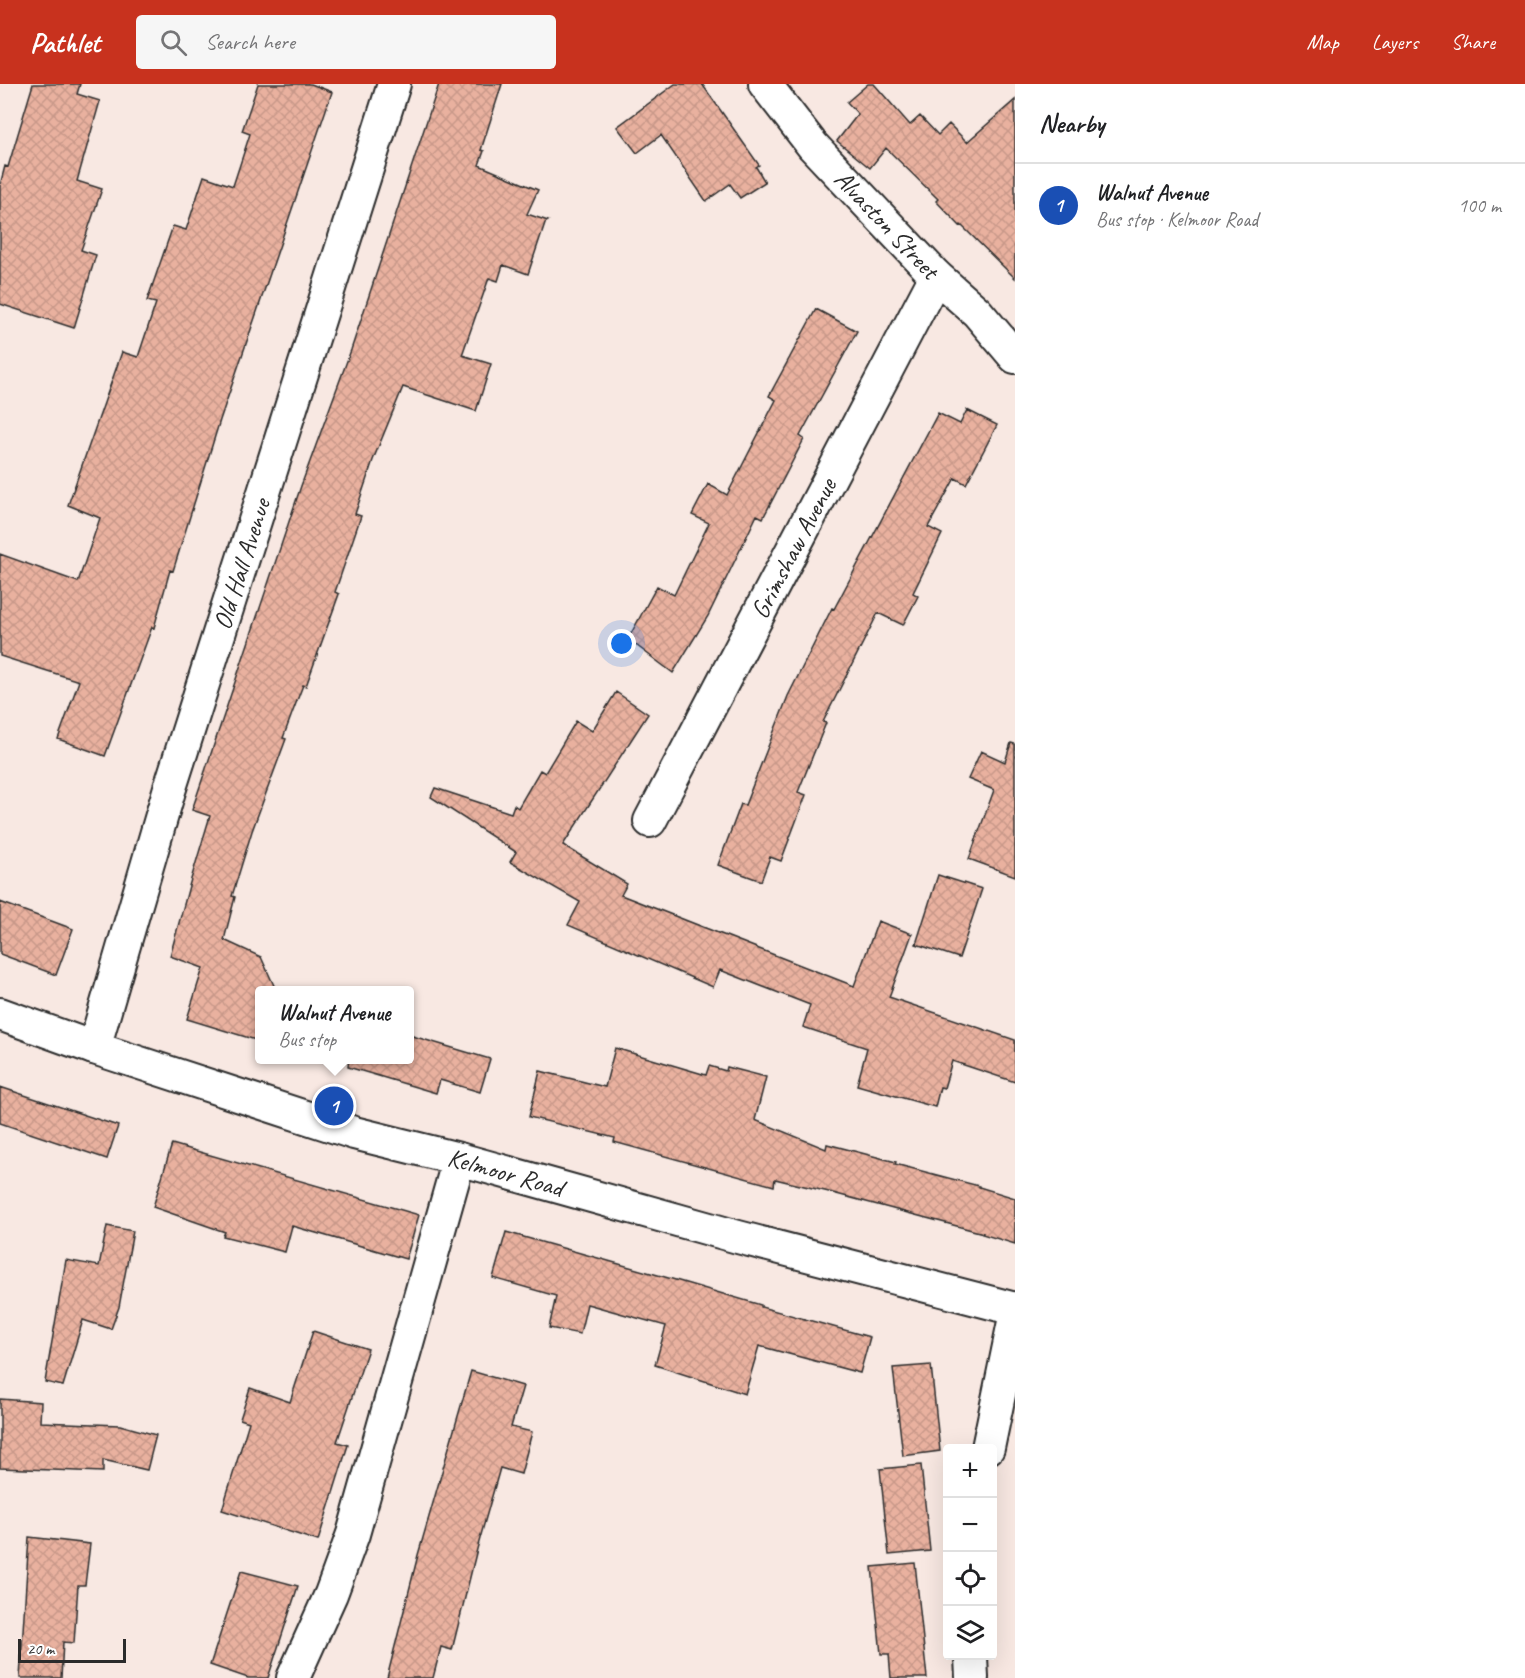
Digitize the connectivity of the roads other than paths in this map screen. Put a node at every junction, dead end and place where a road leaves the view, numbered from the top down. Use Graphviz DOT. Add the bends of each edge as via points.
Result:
graph roads {
  1 [pos="394,84"];
  2 [pos="765,84"];
  3 [pos="936,276"];
  4 [pos="1015,357"];
  5 [pos="650,821"];
  6 [pos="0,1014"];
  7 [pos="94,1048"];
  8 [pos="459,1159"];
  9 [pos="1015,1309"];
  10 [pos="1015,1317"];
  11 [pos="989,1444"];
  12 [pos="971,1660"];
  13 [pos="293,1678"];
  14 [pos="972,1678"];
  1 -- 7 [label="street, Old Hall Avenue" via="169,791"];
  2 -- 3 [label="street, Alvaston Street" via="813,146"];
  3 -- 4 [label="street, Alvaston Street" via="976,312"];
  3 -- 5 [label="street, Grimshaw Avenue"];
  6 -- 7 [label="street, Kelmoor Road"];
  7 -- 8 [label="street, Kelmoor Road" via="354,1133"];
  8 -- 9 [label="street, Kelmoor Road"];
  8 -- 13 [label="street" via="353,1534"];
  10 -- 11 [label="street"];
  12 -- 14 [label="street"];
}
